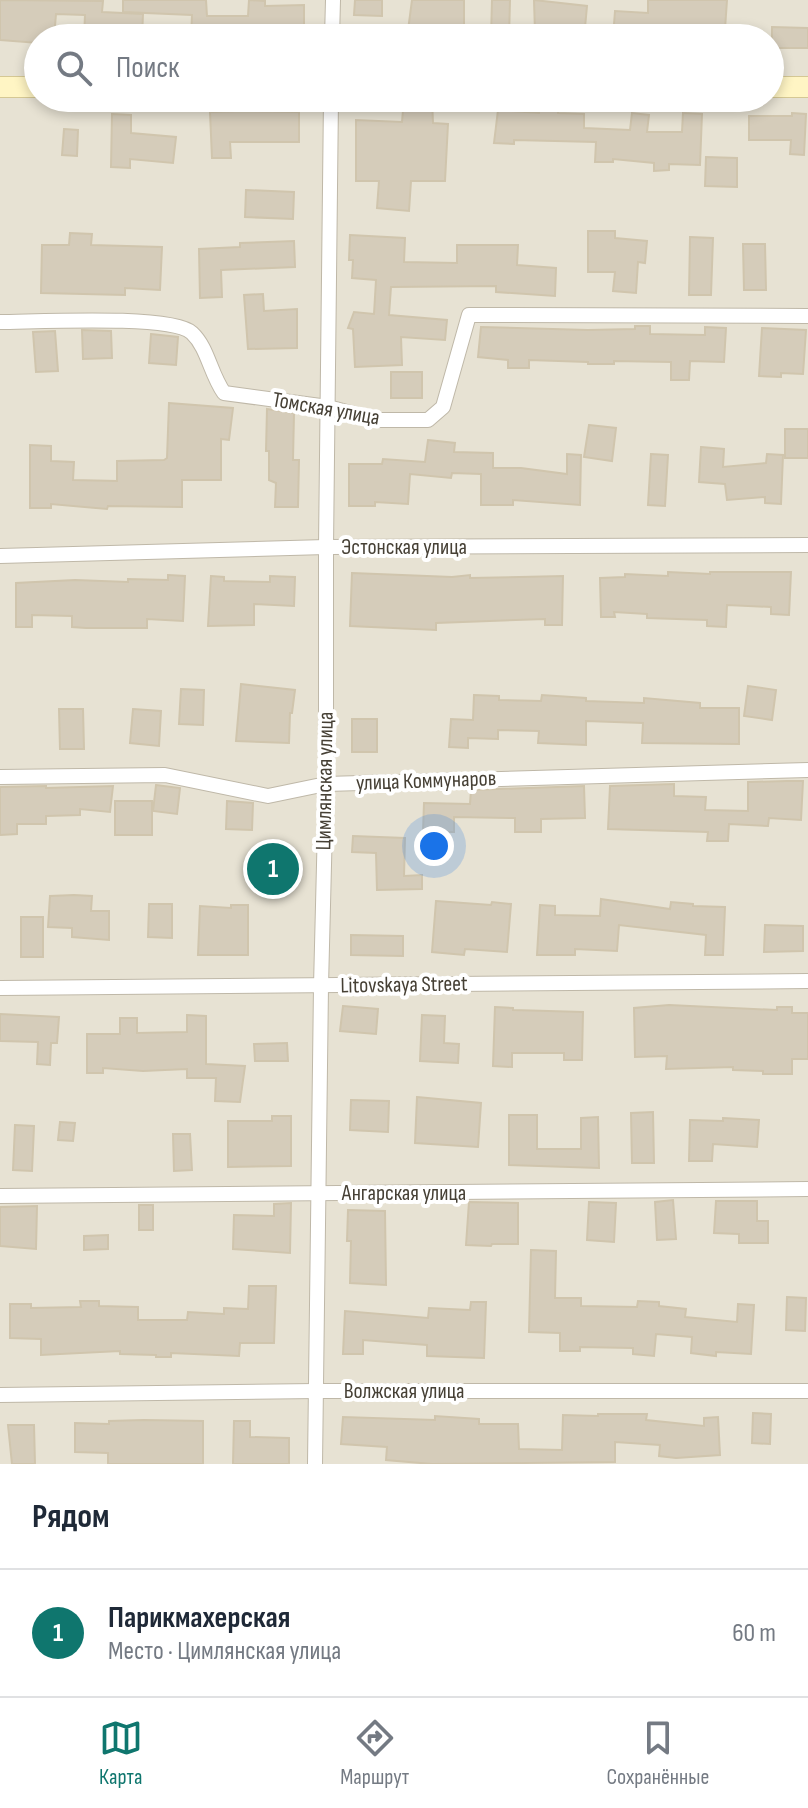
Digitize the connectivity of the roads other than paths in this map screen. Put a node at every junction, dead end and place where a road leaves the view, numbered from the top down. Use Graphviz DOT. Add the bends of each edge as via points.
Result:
graph roads {
  1 [pos="333,0"];
  2 [pos="332,24"];
  3 [pos="0,87"];
  4 [pos="24,87"];
  5 [pos="784,87"];
  6 [pos="808,87"];
  7 [pos="331,112"];
  8 [pos="808,316"];
  9 [pos="0,322"];
  10 [pos="328,407"];
  11 [pos="808,545"];
  12 [pos="326,547"];
  13 [pos="0,556"];
  14 [pos="808,770"];
  15 [pos="0,777"];
  16 [pos="326,784"];
  17 [pos="808,981"];
  18 [pos="321,986"];
  19 [pos="0,988"];
  20 [pos="808,1189"];
  21 [pos="318,1194"];
  22 [pos="0,1196"];
  23 [pos="316,1391"];
  24 [pos="808,1391"];
  25 [pos="0,1395"];
  26 [pos="315,1464"];
  1 -- 2 [label="street"];
  3 -- 4 [label="main road"];
  5 -- 6 [label="main road"];
  7 -- 10 [label="street, Цимлянская улица"];
  8 -- 10 [label="street, Томская улица" via="469,315 443,407 428,420 376,420"];
  9 -- 10 [label="street, Томская улица" via="147,323 189,330 204,346 224,393"];
  10 -- 12 [label="street, Цимлянская улица"];
  11 -- 12 [label="street, Эстонская улица"];
  12 -- 13 [label="street, Эстонская улица"];
  12 -- 16 [label="street, Цимлянская улица"];
  14 -- 16 [label="street, улица Коммунаров"];
  15 -- 16 [label="street, улица Коммунаров" via="165,775 268,796"];
  16 -- 18 [label="street, Цимлянская улица"];
  17 -- 18 [label="street, Litovskaya Street"];
  18 -- 19 [label="street, Litovskaya Street"];
  18 -- 21 [label="street, Цимлянская улица"];
  20 -- 21 [label="street, Ангарская улица"];
  21 -- 22 [label="street, Ангарская улица"];
  21 -- 23 [label="street, Цимлянская улица"];
  23 -- 24 [label="street, Волжская улица"];
  23 -- 25 [label="street, Волжская улица"];
  23 -- 26 [label="street, Цимлянская улица"];
}
